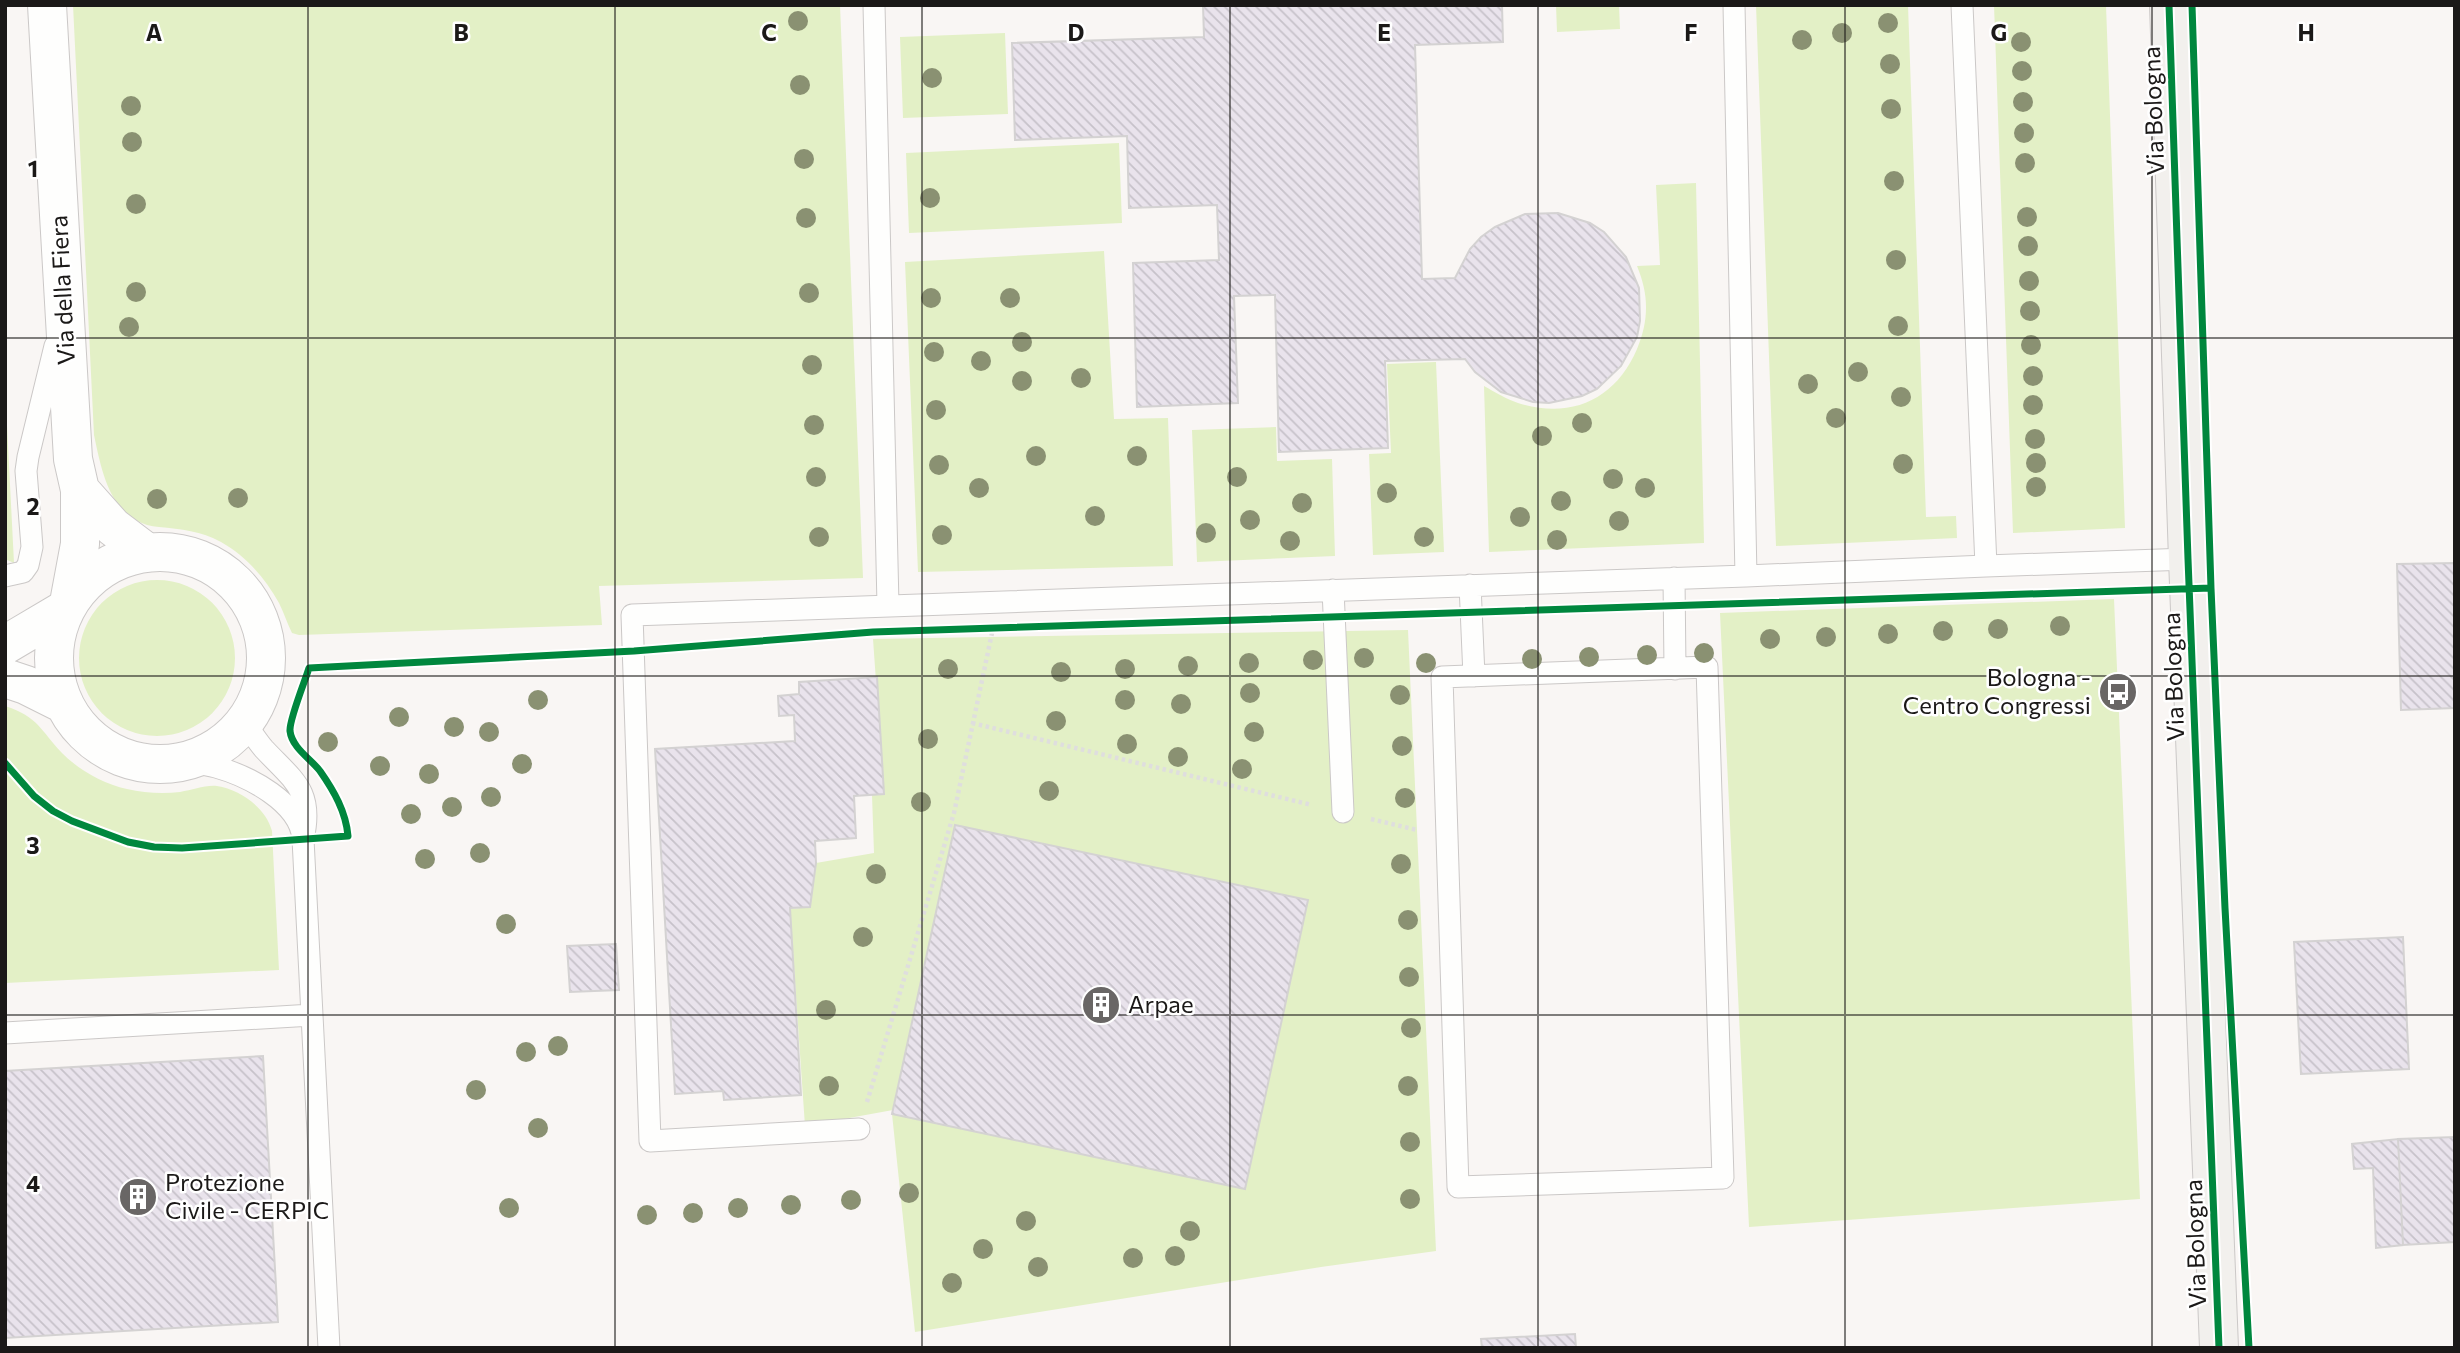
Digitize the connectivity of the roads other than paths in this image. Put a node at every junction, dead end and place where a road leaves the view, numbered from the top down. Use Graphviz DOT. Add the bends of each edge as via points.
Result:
graph roads {
  1 [pos="47,5"];
  2 [pos="874,5"];
  3 [pos="1734,5"];
  4 [pos="1962,5"];
  5 [pos="2169,5"];
  6 [pos="64,311"];
  7 [pos="80,490"];
  8 [pos="146,552"];
  9 [pos="2188,559"];
  10 [pos="1986,566"];
  11 [pos="10,575"];
  12 [pos="1746,576"];
  13 [pos="1674,578"];
  14 [pos="1470,585"];
  15 [pos="1333,590"];
  16 [pos="67,606"];
  17 [pos="888,606"];
  18 [pos="5,645"];
  19 [pos="1675,668"];
  20 [pos="1474,676"];
  21 [pos="5,678"];
  22 [pos="64,704"];
  23 [pos="244,722"];
  24 [pos="183,761"];
  25 [pos="1343,812"];
  26 [pos="303,839"];
  27 [pos="312,1014"];
  28 [pos="5,1032"];
  29 [pos="859,1129"];
  30 [pos="329,1348"];
  31 [pos="2219,1348"];
  1 -- 6 [label="street, Via della Fiera"];
  2 -- 17 [label="lane"];
  3 -- 12 [label="lane"];
  4 -- 10 [label="lane"];
  5 -- 9 [label="main road, Via Bologna"];
  6 -- 7 [label="street, Via della Fiera" via="73,459"];
  6 -- 11 [label="lane" via="26,471 31,557 23,572"];
  7 -- 8 [label="street, Via della Fiera" via="113,527"];
  7 -- 16 [label="street, Via della Fiera" via="80,544"];
  8 -- 16 [label="street, Via della Fiera" via="106,567 82,586"];
  8 -- 23 [label="street, Via della Fiera" via="176,553 204,561 228,576 248,598 261,624 266,668 259,696"];
  9 -- 10 [label="lane"];
  9 -- 31 [label="main road, Via Bologna"];
  10 -- 12 [label="lane"];
  12 -- 13 [label="lane"];
  13 -- 14 [label="lane"];
  13 -- 19 [label="lane"];
  14 -- 15 [label="lane"];
  14 -- 20 [label="lane"];
  15 -- 17 [label="lane"];
  15 -- 25 [label="lane"];
  16 -- 18 [label="street, Via della Fiera"];
  16 -- 22 [label="street, Via della Fiera" via="53,654"];
  17 -- 29 [label="lane" via="632,615 650,1142"];
  19 -- 20 [label="lane"];
  19 -- 20 [label="lane" via="1707,667 1723,1178 1458,1187 1442,677"];
  21 -- 22 [label="street, Via della Fiera"];
  22 -- 24 [label="street, Via della Fiera" via="86,735 110,752 154,764"];
  23 -- 24 [label="street, Via della Fiera" via="212,751"];
  23 -- 26 [label="lane" via="301,792 308,814"];
  24 -- 26 [label="lane" via="214,766 263,789 297,819"];
  26 -- 27 [label="lane"];
  27 -- 28 [label="lane"];
  27 -- 30 [label="lane"];
}
